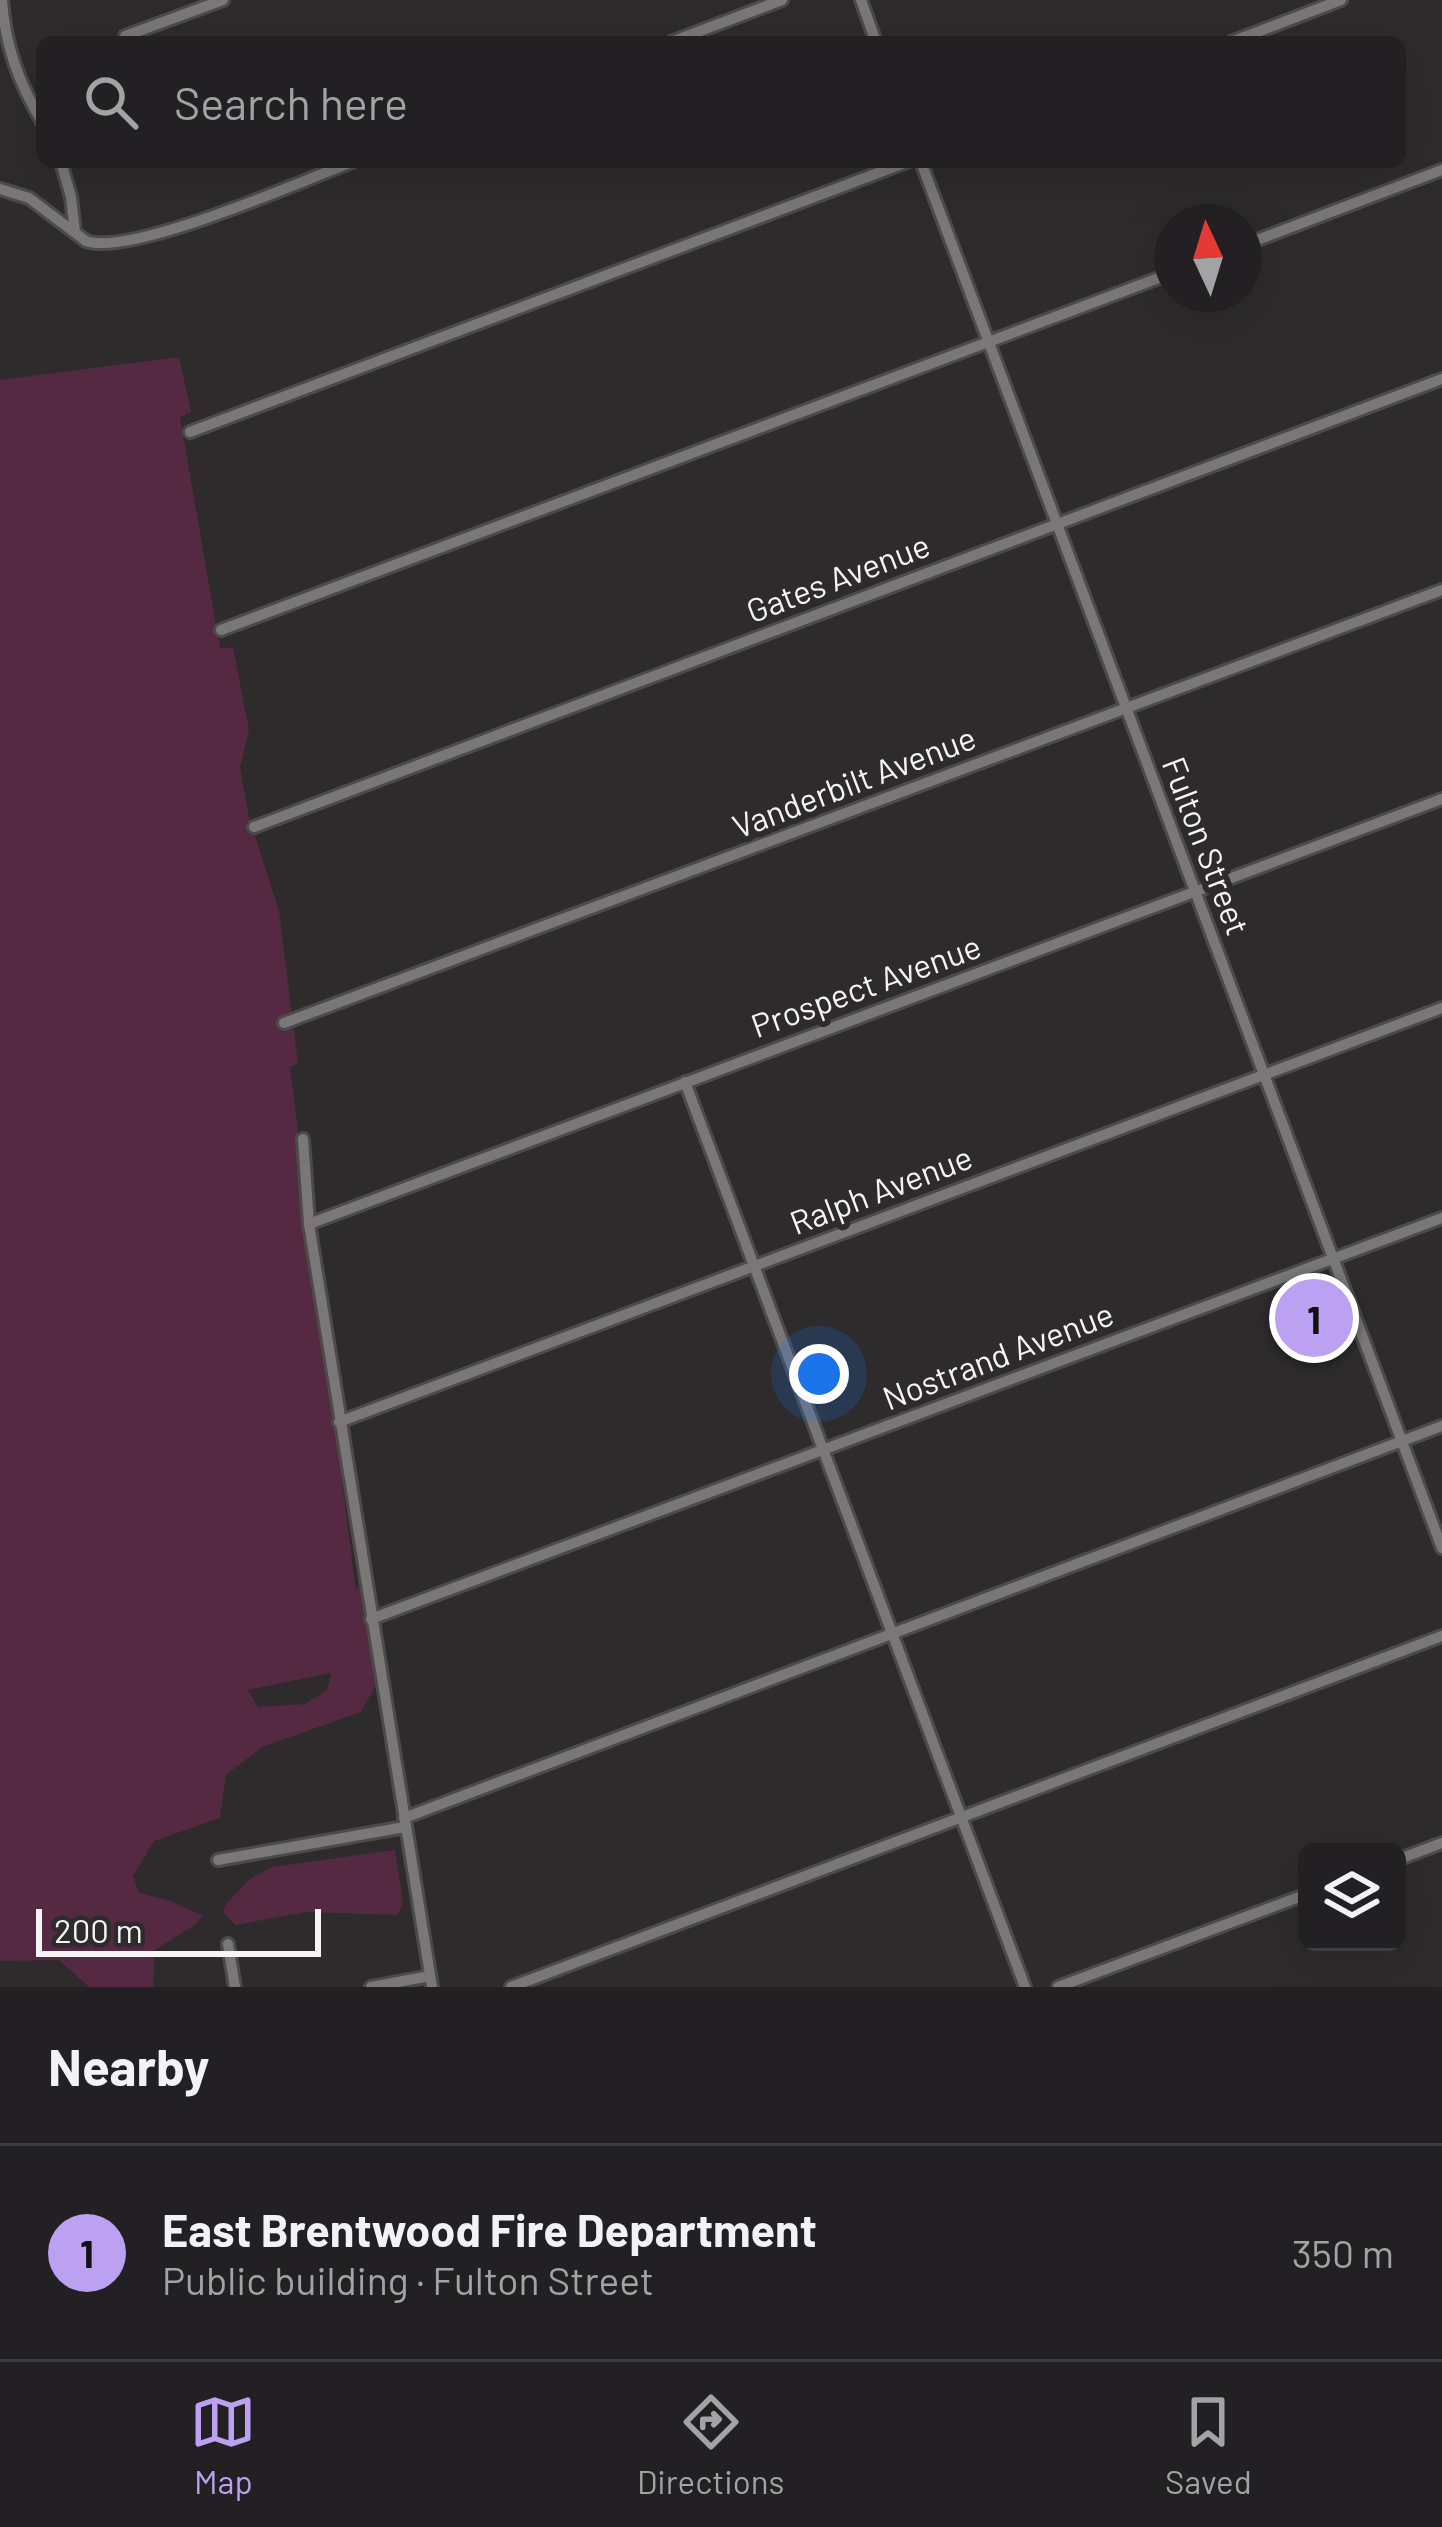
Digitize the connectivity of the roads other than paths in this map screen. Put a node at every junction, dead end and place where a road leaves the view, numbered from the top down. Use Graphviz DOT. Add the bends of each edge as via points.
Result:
graph roads {
  1 [pos="2,0"];
  2 [pos="223,0"];
  3 [pos="782,0"];
  4 [pos="861,0"];
  5 [pos="1341,0"];
  6 [pos="125,36"];
  7 [pos="687,36"];
  8 [pos="874,36"];
  9 [pos="1247,36"];
  10 [pos="36,111"];
  11 [pos="63,168"];
  12 [pos="336,168"];
  13 [pos="891,168"];
  14 [pos="923,168"];
  15 [pos="1442,170"];
  16 [pos="0,189"];
  17 [pos="75,232"];
  18 [pos="1262,238"];
  19 [pos="1154,279"];
  20 [pos="989,342"];
  21 [pos="1442,380"];
  22 [pos="190,432"];
  23 [pos="1056,524"];
  24 [pos="1442,590"];
  25 [pos="221,630"];
  26 [pos="1126,708"];
  27 [pos="1442,799"];
  28 [pos="254,827"];
  29 [pos="1195,892"];
  30 [pos="1442,1008"];
  31 [pos="284,1024"];
  32 [pos="1263,1076"];
  33 [pos="685,1082"];
  34 [pos="303,1139"];
  35 [pos="1442,1218"];
  36 [pos="309,1225"];
  37 [pos="1334,1259"];
  38 [pos="754,1266"];
  39 [pos="339,1422"];
  40 [pos="1442,1426"];
  41 [pos="1402,1441"];
  42 [pos="823,1450"];
  43 [pos="1442,1548"];
  44 [pos="371,1619"];
  45 [pos="892,1634"];
  46 [pos="1442,1636"];
  47 [pos="961,1818"];
  48 [pos="405,1823"];
  49 [pos="1442,1843"];
  50 [pos="1406,1857"];
  51 [pos="218,1860"];
  52 [pos="1298,1897"];
  53 [pos="228,1944"];
  54 [pos="431,1982"];
  55 [pos="235,1987"];
  56 [pos="371,1987"];
  57 [pos="511,1987"];
  58 [pos="1025,1987"];
  59 [pos="1058,1987"];
  1 -- 10 [label="street" via="10,56"];
  2 -- 6 [label="street"];
  3 -- 7 [label="street"];
  4 -- 8 [label="street"];
  5 -- 9 [label="street"];
  11 -- 17 [label="street"];
  12 -- 17 [label="street" via="159,234 96,244"];
  13 -- 22 [label="street"];
  14 -- 20 [label="street, Fulton Street"];
  15 -- 18 [label="street"];
  16 -- 17 [label="street" via="29,197"];
  19 -- 20 [label="street"];
  20 -- 23 [label="street, Fulton Street"];
  20 -- 25 [label="street"];
  21 -- 23 [label="street, Gates Avenue"];
  23 -- 26 [label="street, Fulton Street"];
  23 -- 28 [label="street, Gates Avenue"];
  24 -- 26 [label="street, Vanderbilt Avenue"];
  26 -- 29 [label="street, Fulton Street"];
  26 -- 31 [label="street, Vanderbilt Avenue"];
  27 -- 29 [label="street, Prospect Avenue"];
  29 -- 32 [label="street, Fulton Street"];
  29 -- 33 [label="street, Prospect Avenue"];
  30 -- 32 [label="street, Ralph Avenue"];
  32 -- 37 [label="street, Fulton Street"];
  32 -- 38 [label="street, Ralph Avenue"];
  33 -- 36 [label="street, Prospect Avenue"];
  33 -- 38 [label="street"];
  34 -- 36 [label="street"];
  35 -- 37 [label="street, Nostrand Avenue"];
  36 -- 39 [label="street"];
  37 -- 41 [label="street, Fulton Street"];
  37 -- 42 [label="street, Nostrand Avenue"];
  38 -- 39 [label="street, Ralph Avenue"];
  38 -- 42 [label="street"];
  39 -- 44 [label="street"];
  40 -- 41 [label="street"];
  41 -- 43 [label="street, Fulton Street"];
  41 -- 45 [label="street"];
  42 -- 44 [label="street, Nostrand Avenue"];
  42 -- 45 [label="street"];
  44 -- 48 [label="street"];
  45 -- 47 [label="street"];
  45 -- 48 [label="street"];
  46 -- 47 [label="street"];
  47 -- 57 [label="street"];
  47 -- 58 [label="street"];
  48 -- 51 [label="street"];
  48 -- 54 [label="street"];
  49 -- 50 [label="street"];
  52 -- 59 [label="street"];
  53 -- 55 [label="street"];
  54 -- 56 [label="street"];
}
